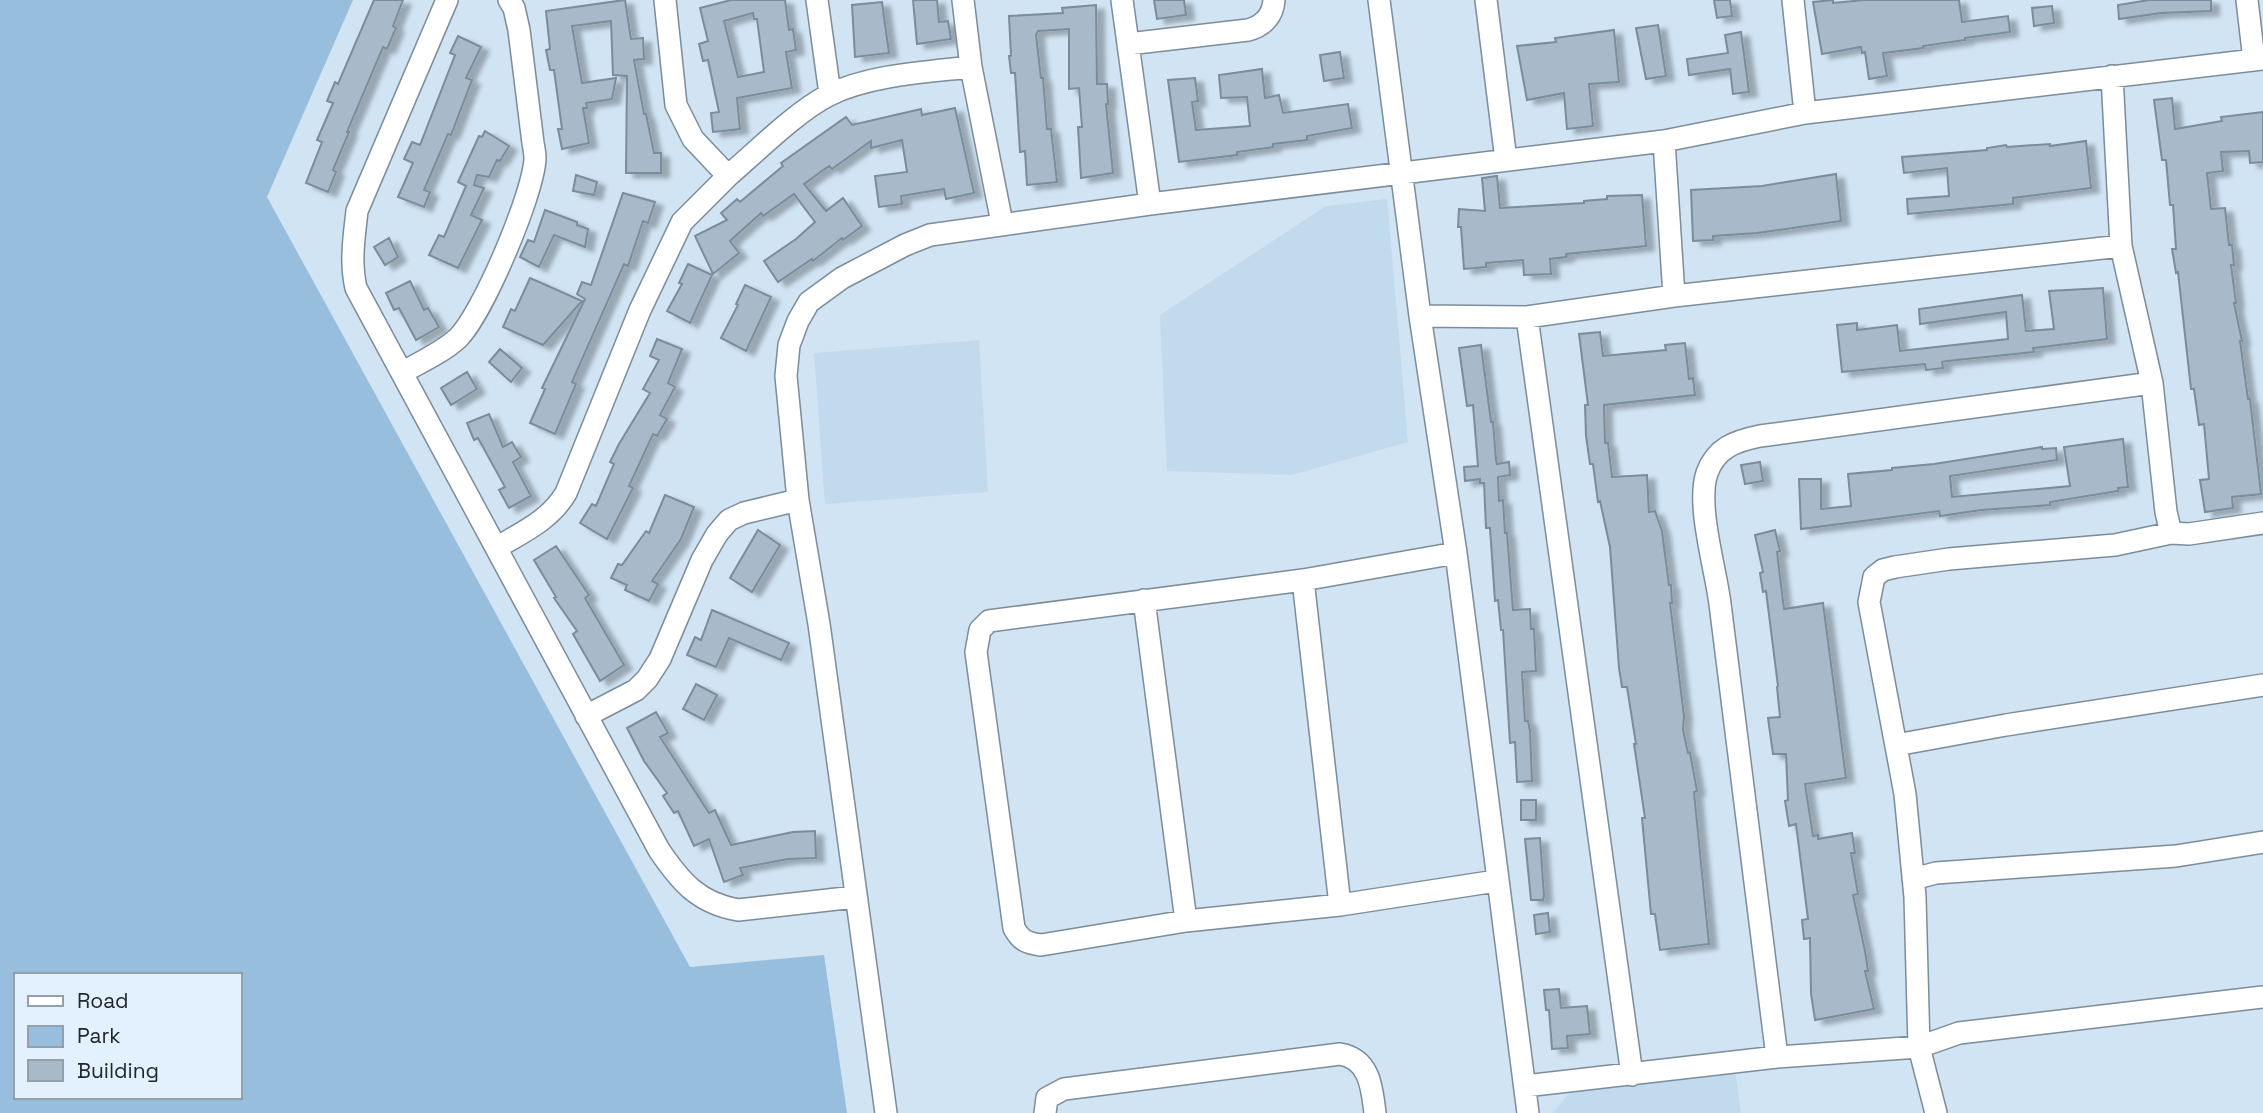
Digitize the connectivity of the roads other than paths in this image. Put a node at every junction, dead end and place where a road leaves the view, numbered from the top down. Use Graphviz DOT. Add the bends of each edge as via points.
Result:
graph roads {
  1 [pos="447,0"];
  2 [pos="509,0"];
  3 [pos="665,0"];
  4 [pos="817,0"];
  5 [pos="963,0"];
  6 [pos="1122,0"];
  7 [pos="1274,0"];
  8 [pos="1380,0"];
  9 [pos="1793,0"];
  10 [pos="2247,0"];
  11 [pos="1491,1"];
  12 [pos="1128,44"];
  13 [pos="2258,59"];
  14 [pos="971,67"];
  15 [pos="2112,76"];
  16 [pos="830,94"];
  17 [pos="1805,113"];
  18 [pos="1664,141"];
  19 [pos="1506,160"];
  20 [pos="1403,174"];
  21 [pos="728,176"];
  22 [pos="1150,204"];
  23 [pos="1002,223"];
  24 [pos="2121,246"];
  25 [pos="1674,296"];
  26 [pos="1420,316"];
  27 [pos="1527,317"];
  28 [pos="402,372"];
  29 [pos="2152,383"];
  30 [pos="798,500"];
  31 [pos="2263,523"];
  32 [pos="2171,533"];
  33 [pos="496,548"];
  34 [pos="1456,553"];
  35 [pos="1303,580"];
  36 [pos="1144,600"];
  37 [pos="2263,685"];
  38 [pos="586,716"];
  39 [pos="1896,745"];
  40 [pos="2263,842"];
  41 [pos="1913,879"];
  42 [pos="1496,881"];
  43 [pos="855,897"];
  44 [pos="1340,905"];
  45 [pos="1186,921"];
  46 [pos="2263,997"];
  47 [pos="1919,1047"];
  48 [pos="1777,1057"];
  49 [pos="1632,1075"];
  50 [pos="1525,1087"];
  51 [pos="886,1113"];
  52 [pos="1045,1113"];
  53 [pos="1375,1113"];
  54 [pos="1528,1113"];
  55 [pos="1936,1113"];
  1 -- 28 [label="street" via="357,211 352,248 356,288"];
  2 -- 28 [label="street" via="519,30 535,159 531,180 501,262 472,321 451,344"];
  3 -- 21 [label="street" via="676,105 693,139"];
  4 -- 16 [label="street"];
  5 -- 14 [label="street"];
  6 -- 12 [label="street"];
  7 -- 12 [label="street" via="1269,17 1248,30"];
  8 -- 20 [label="street"];
  9 -- 17 [label="street"];
  10 -- 13 [label="street"];
  11 -- 19 [label="street"];
  12 -- 22 [label="street"];
  13 -- 15 [label="street"];
  14 -- 16 [label="street" via="866,83"];
  14 -- 23 [label="street"];
  15 -- 17 [label="street"];
  15 -- 24 [label="street"];
  16 -- 21 [label="street"];
  17 -- 18 [label="street"];
  18 -- 19 [label="street"];
  18 -- 25 [label="street"];
  19 -- 20 [label="street"];
  20 -- 22 [label="street"];
  20 -- 26 [label="street"];
  21 -- 33 [label="street" via="682,222 640,310 566,493 534,525"];
  22 -- 23 [label="street"];
  23 -- 30 [label="street" via="930,235 905,245 842,278 809,302 789,345 786,376"];
  24 -- 25 [label="street"];
  24 -- 29 [label="street"];
  25 -- 27 [label="street"];
  26 -- 27 [label="street"];
  26 -- 34 [label="street"];
  27 -- 49 [label="street"];
  28 -- 33 [label="street"];
  29 -- 32 [label="street"];
  29 -- 48 [label="street" via="1760,436 1737,441 1713,460 1706,476 1705,517"];
  30 -- 38 [label="street" via="729,520 702,560 647,679 636,690"];
  30 -- 43 [label="street"];
  31 -- 32 [label="street"];
  32 -- 39 [label="street" via="2115,545 1949,559 1883,570 1874,578 1869,602"];
  33 -- 38 [label="street"];
  34 -- 35 [label="street"];
  34 -- 42 [label="street"];
  35 -- 36 [label="street"];
  35 -- 44 [label="street"];
  36 -- 45 [label="street"];
  36 -- 45 [label="street" via="989,621 977,638 978,666 1014,928 1020,939 1041,945"];
  37 -- 39 [label="street"];
  38 -- 43 [label="street" via="659,850 694,892 738,910"];
  39 -- 41 [label="street"];
  40 -- 41 [label="street" via="2176,856 1936,873"];
  41 -- 47 [label="street"];
  42 -- 44 [label="street"];
  42 -- 50 [label="street"];
  43 -- 51 [label="street"];
  44 -- 45 [label="street"];
  46 -- 47 [label="street" via="1959,1033"];
  47 -- 48 [label="street"];
  47 -- 55 [label="street"];
  48 -- 49 [label="street"];
  49 -- 50 [label="street"];
  50 -- 54 [label="street"];
  52 -- 53 [label="street" via="1046,1098 1064,1089 1340,1054 1359,1061 1368,1073"];
}
